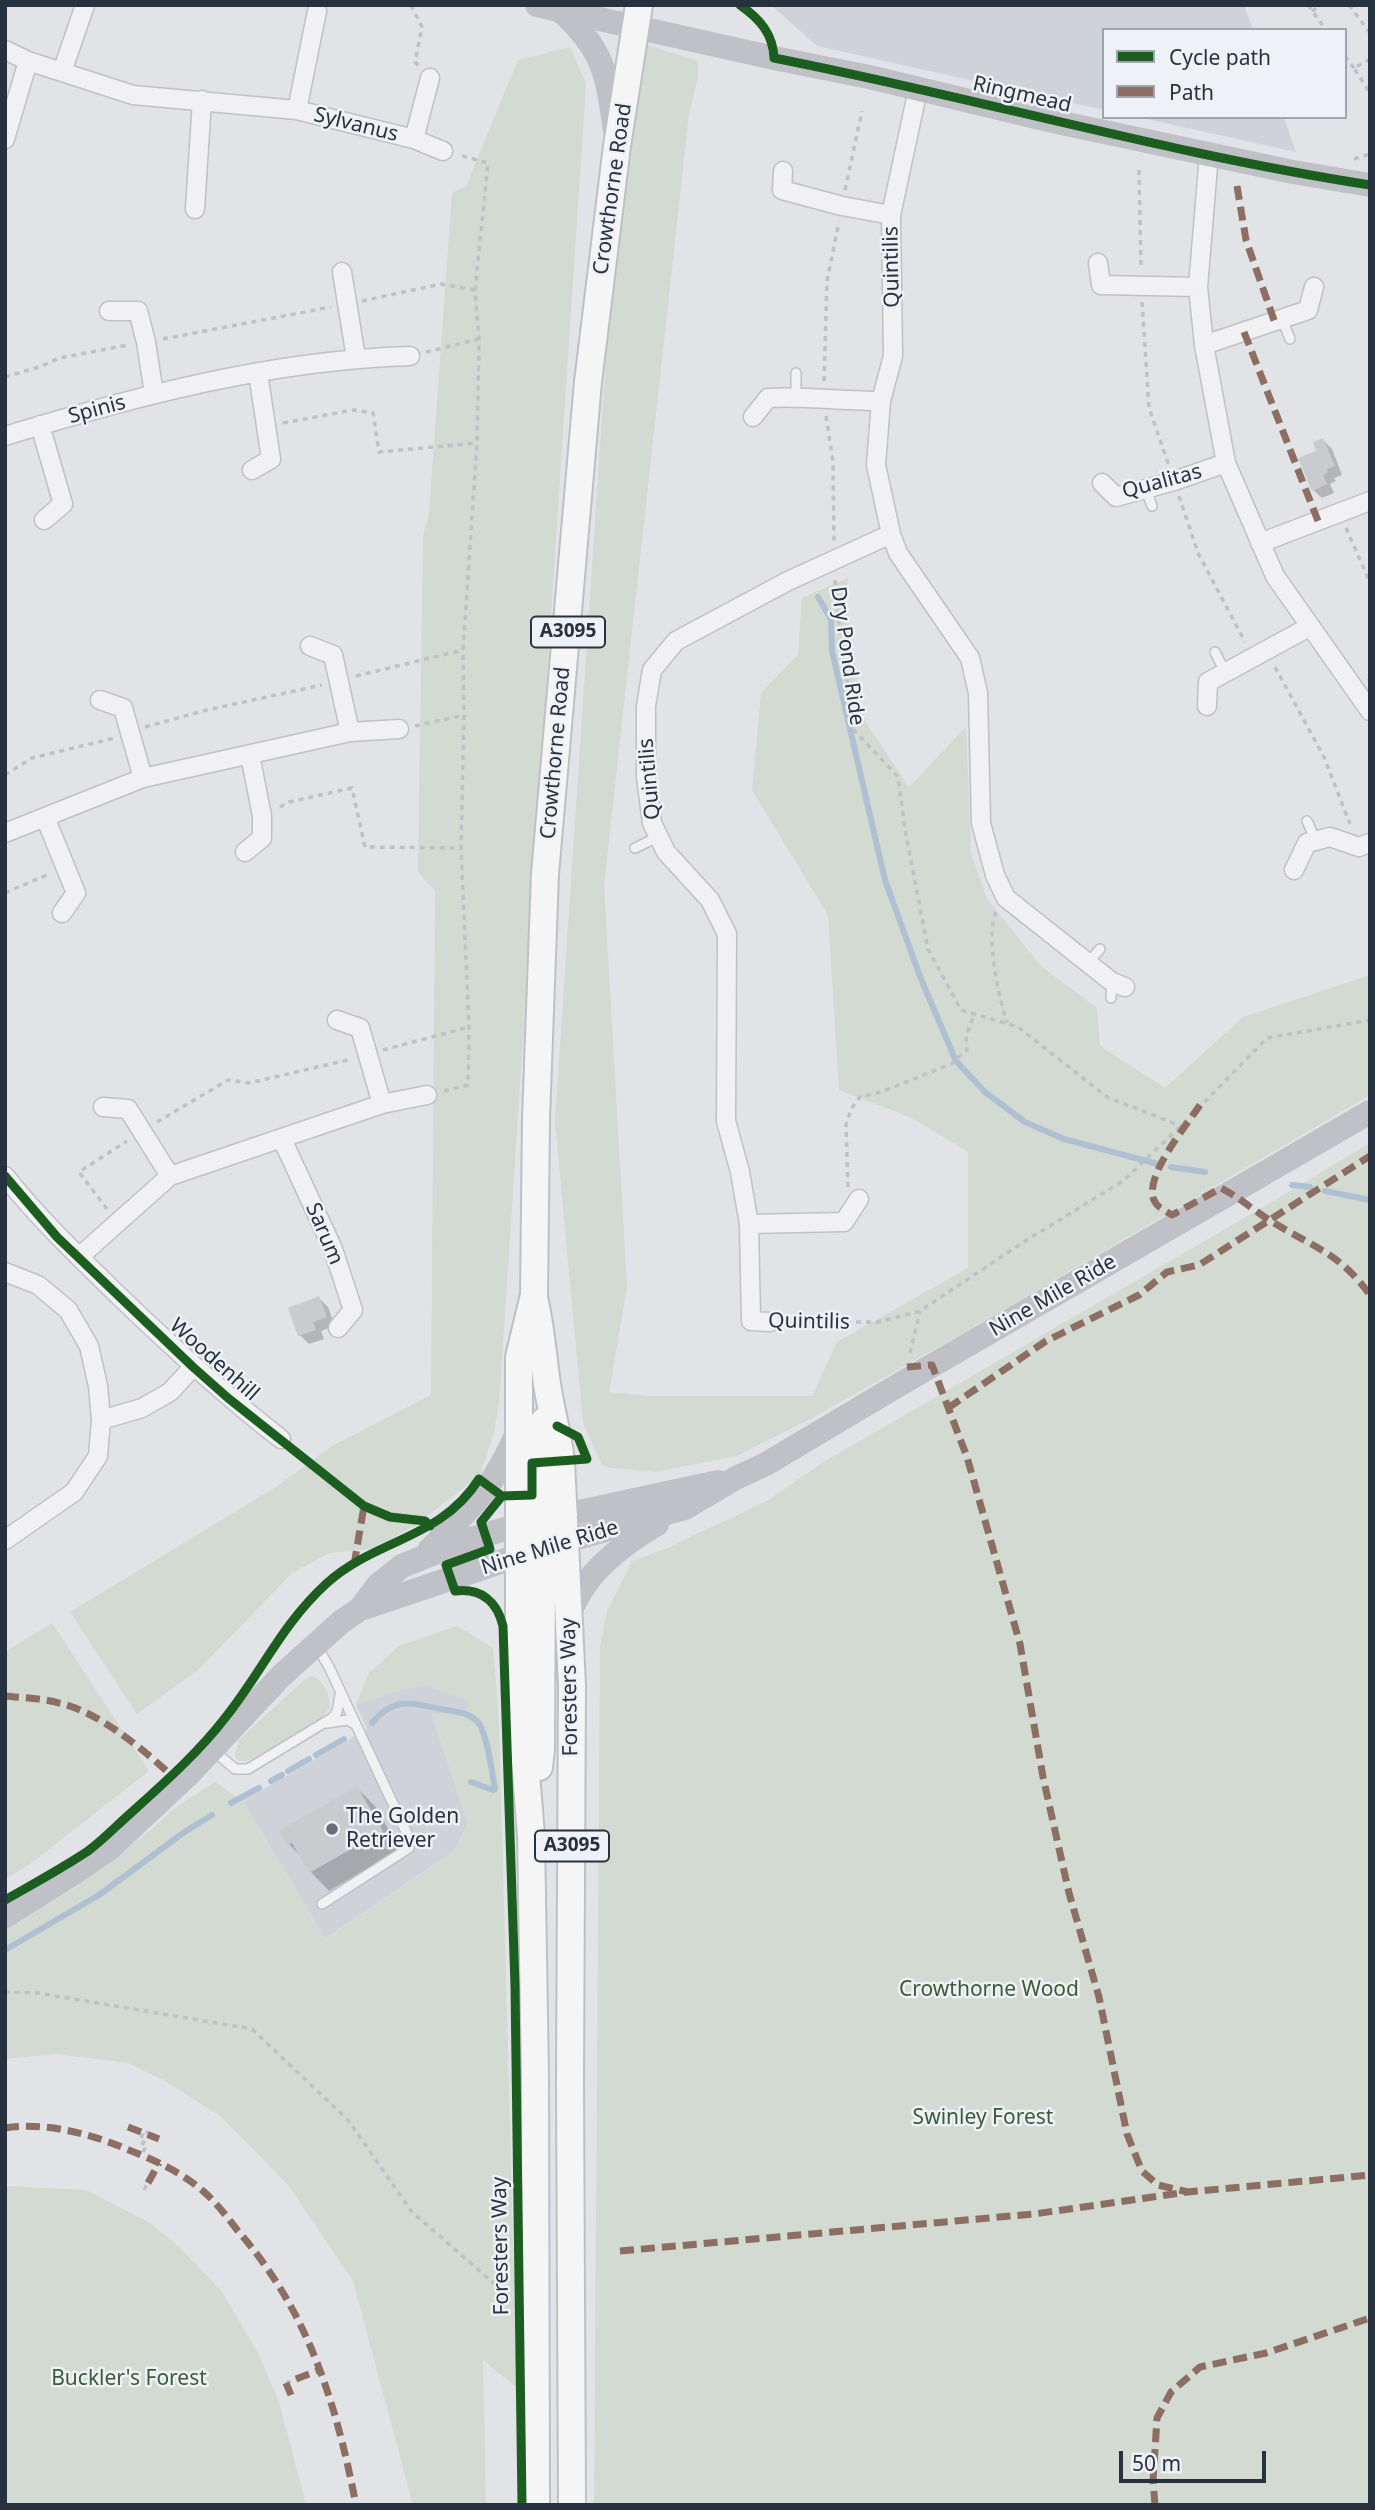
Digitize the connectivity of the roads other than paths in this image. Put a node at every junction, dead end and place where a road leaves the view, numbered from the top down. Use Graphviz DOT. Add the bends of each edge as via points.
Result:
graph roads {
  1 [pos="85,5"];
  2 [pos="549,8"];
  3 [pos="317,11"];
  4 [pos="638,16"];
  5 [pos="5,50"];
  6 [pos="28,61"];
  7 [pos="62,72"];
  8 [pos="430,78"];
  9 [pos="918,89"];
  10 [pos="202,100"];
  11 [pos="297,110"];
  12 [pos="5,139"];
  13 [pos="414,139"];
  14 [pos="617,146"];
  15 [pos="443,152"];
  16 [pos="1209,154"];
  17 [pos="783,171"];
  18 [pos="1370,185"];
  19 [pos="195,209"];
  20 [pos="891,215"];
  21 [pos="1098,263"];
  22 [pos="342,272"];
  23 [pos="1198,287"];
  24 [pos="1314,287"];
  25 [pos="109,311"];
  26 [pos="1282,319"];
  27 [pos="1290,339"];
  28 [pos="1204,345"];
  29 [pos="410,356"];
  30 [pos="356,358"];
  31 [pos="258,373"];
  32 [pos="796,373"];
  33 [pos="154,394"];
  34 [pos="796,397"];
  35 [pos="881,401"];
  36 [pos="752,417"];
  37 [pos="40,425"];
  38 [pos="5,436"];
  39 [pos="1226,463"];
  40 [pos="252,470"];
  41 [pos="1102,483"];
  42 [pos="1145,487"];
  43 [pos="1152,506"];
  44 [pos="1356,510"];
  45 [pos="44,520"];
  46 [pos="891,534"];
  47 [pos="1260,543"];
  48 [pos="1309,627"];
  49 [pos="310,646"];
  50 [pos="1215,652"];
  51 [pos="1225,673"];
  52 [pos="100,700"];
  53 [pos="1207,706"];
  54 [pos="1369,709"];
  55 [pos="400,729"];
  56 [pos="350,732"];
  57 [pos="250,755"];
  58 [pos="143,778"];
  59 [pos="45,817"];
  60 [pos="1307,821"];
  61 [pos="5,834"];
  62 [pos="658,837"];
  63 [pos="1316,841"];
  64 [pos="1364,845"];
  65 [pos="635,848"];
  66 [pos="245,852"];
  67 [pos="1294,870"];
  68 [pos="62,913"];
  69 [pos="1100,949"];
  70 [pos="1088,963"];
  71 [pos="1116,989"];
  72 [pos="337,1020"];
  73 [pos="427,1095"];
  74 [pos="382,1104"];
  75 [pos="103,1107"];
  76 [pos="1370,1112"];
  77 [pos="282,1139"];
  78 [pos="5,1176"];
  79 [pos="170,1176"];
  80 [pos="859,1199"];
  81 [pos="749,1224"];
  82 [pos="79,1257"];
  83 [pos="5,1272"];
  84 [pos="534,1295"];
  85 [pos="770,1322"];
  86 [pos="338,1328"];
  87 [pos="193,1367"];
  88 [pos="101,1420"];
  89 [pos="519,1427"];
  90 [pos="281,1439"];
  91 [pos="736,1478"];
  92 [pos="685,1508"];
  93 [pos="541,1519"];
  94 [pos="5,1540"];
  95 [pos="556,1544"];
  96 [pos="518,1556"];
  97 [pos="422,1557"];
  98 [pos="360,1609"];
  99 [pos="569,1614"];
  100 [pos="315,1644"];
  101 [pos="340,1690"];
  102 [pos="325,1724"];
  103 [pos="355,1724"];
  104 [pos="213,1750"];
  105 [pos="531,1835"];
  106 [pos="322,1904"];
  107 [pos="5,1916"];
  108 [pos="536,2505"];
  109 [pos="572,2505"];
  1 -- 7 [label="street"];
  2 -- 4 [label="main road, Ringmead"];
  2 -- 14 [label="main road" via="586,35 598,54"];
  3 -- 11 [label="street, Sylvanus"];
  4 -- 9 [label="main road, Ringmead"];
  4 -- 14 [label="main road, Crowthorne Road / A3095"];
  5 -- 6 [label="street, Sylvanus"];
  6 -- 7 [label="street, Sylvanus"];
  6 -- 12 [label="street"];
  7 -- 10 [label="street, Sylvanus" via="133,95"];
  8 -- 13 [label="street, Sylvanus"];
  9 -- 16 [label="main road, Ringmead"];
  9 -- 20 [label="street, Quintilis"];
  10 -- 11 [label="street, Sylvanus"];
  10 -- 19 [label="street"];
  11 -- 13 [label="street, Sylvanus"];
  13 -- 15 [label="street, Sylvanus"];
  14 -- 84 [label="main road, Crowthorne Road / A3095" via="588,382 545,874"];
  16 -- 18 [label="main road, Ringmead"];
  16 -- 23 [label="street, Qualitas"];
  17 -- 20 [label="street, Quintilis" via="782,190"];
  20 -- 35 [label="street, Quintilis" via="893,356"];
  21 -- 23 [label="street" via="1101,285"];
  22 -- 30 [label="street"];
  23 -- 28 [label="street, Qualitas"];
  24 -- 26 [label="street" via="1308,310"];
  25 -- 33 [label="street, Spinis" via="138,311"];
  26 -- 27 [label="lane"];
  26 -- 28 [label="street"];
  28 -- 39 [label="street, Qualitas"];
  29 -- 30 [label="street, Spinis"];
  30 -- 31 [label="street, Spinis"];
  31 -- 33 [label="street, Spinis"];
  31 -- 40 [label="street" via="271,459"];
  32 -- 34 [label="lane"];
  33 -- 37 [label="street, Spinis"];
  34 -- 35 [label="street"];
  34 -- 36 [label="street" via="768,398"];
  35 -- 46 [label="street, Quintilis" via="876,465"];
  37 -- 38 [label="street, Spinis"];
  37 -- 45 [label="street, Spinis" via="63,504"];
  39 -- 42 [label="street, Qualitas"];
  39 -- 47 [label="street, Qualitas"];
  41 -- 42 [label="street, Qualitas" via="1116,497"];
  42 -- 43 [label="lane"];
  44 -- 47 [label="street"];
  46 -- 62 [label="street, Quintilis" via="788,581 676,641 652,670 646,706 646,777"];
  46 -- 70 [label="street, Quintilis" via="898,553 970,658 978,693 981,823 995,875 1006,898"];
  47 -- 48 [label="street, Qualitas" via="1275,576"];
  48 -- 51 [label="street"];
  48 -- 54 [label="street, Qualitas"];
  49 -- 56 [label="street" via="333,655"];
  50 -- 51 [label="lane"];
  51 -- 53 [label="street" via="1208,682"];
  52 -- 58 [label="street" via="123,708"];
  55 -- 56 [label="street"];
  56 -- 57 [label="street"];
  57 -- 58 [label="street"];
  57 -- 66 [label="street" via="262,838"];
  58 -- 59 [label="street"];
  59 -- 61 [label="street"];
  59 -- 68 [label="street" via="76,892"];
  60 -- 63 [label="lane"];
  62 -- 65 [label="lane"];
  62 -- 81 [label="street, Quintilis" via="710,900 727,933 726,1121"];
  63 -- 64 [label="street" via="1330,838"];
  63 -- 67 [label="street" via="1307,843"];
  69 -- 70 [label="lane"];
  70 -- 71 [label="street, Quintilis"];
  72 -- 74 [label="street" via="360,1028"];
  73 -- 74 [label="street"];
  74 -- 77 [label="street"];
  75 -- 79 [label="street" via="128,1109"];
  76 -- 91 [label="main road, Nine Mile Ride"];
  77 -- 79 [label="street"];
  77 -- 86 [label="street, Sarum" via="333,1248 353,1310"];
  78 -- 82 [label="street, Woodenhill"];
  79 -- 82 [label="street"];
  80 -- 81 [label="street" via="844,1223"];
  81 -- 85 [label="street, Quintilis" via="751,1321"];
  82 -- 87 [label="street, Woodenhill"];
  83 -- 88 [label="street" via="38,1285 68,1310 89,1346"];
  84 -- 89 [label="main road, Crowthorne Road / A3095" via="519,1357"];
  84 -- 93 [label="main road, Crowthorne Road / A3095" via="557,1426"];
  87 -- 88 [label="street" via="170,1392 142,1408"];
  87 -- 90 [label="street, Woodenhill"];
  88 -- 94 [label="street" via="98,1456 74,1492"];
  89 -- 93 [label="main road, Crowthorne Road / A3095"];
  89 -- 97 [label="main road" via="498,1472 476,1504"];
  91 -- 92 [label="main road, Nine Mile Ride"];
  91 -- 93 [label="main road, Nine Mile Ride"];
  92 -- 95 [label="main road, Nine Mile Ride"];
  92 -- 99 [label="main road" via="633,1540 597,1571"];
  93 -- 95 [label="main road, A3095"];
  93 -- 96 [label="main road, A3095"];
  93 -- 97 [label="main road, Nine Mile Ride"];
  95 -- 96 [label="main road, Nine Mile Ride"];
  95 -- 99 [label="main road, Foresters Way / A3095"];
  95 -- 105 [label="main road" via="542,1572 541,1749"];
  96 -- 98 [label="main road, Nine Mile Ride"];
  96 -- 105 [label="main road, Foresters Way / A3095" via="522,1725"];
  97 -- 98 [label="main road, Nine Mile Ride" via="378,1585"];
  98 -- 100 [label="main road, Nine Mile Ride"];
  99 -- 109 [label="main road, Foresters Way / A3095"];
  100 -- 101 [label="lane"];
  100 -- 104 [label="main road, Nine Mile Ride"];
  101 -- 102 [label="lane" via="337,1712"];
  101 -- 103 [label="lane"];
  102 -- 103 [label="lane" via="347,1720"];
  102 -- 104 [label="lane" via="248,1769 235,1769"];
  103 -- 106 [label="lane" via="410,1838 409,1848"];
  104 -- 107 [label="main road, Nine Mile Ride" via="110,1848"];
  105 -- 108 [label="main road, Foresters Way / A3095"];
}
